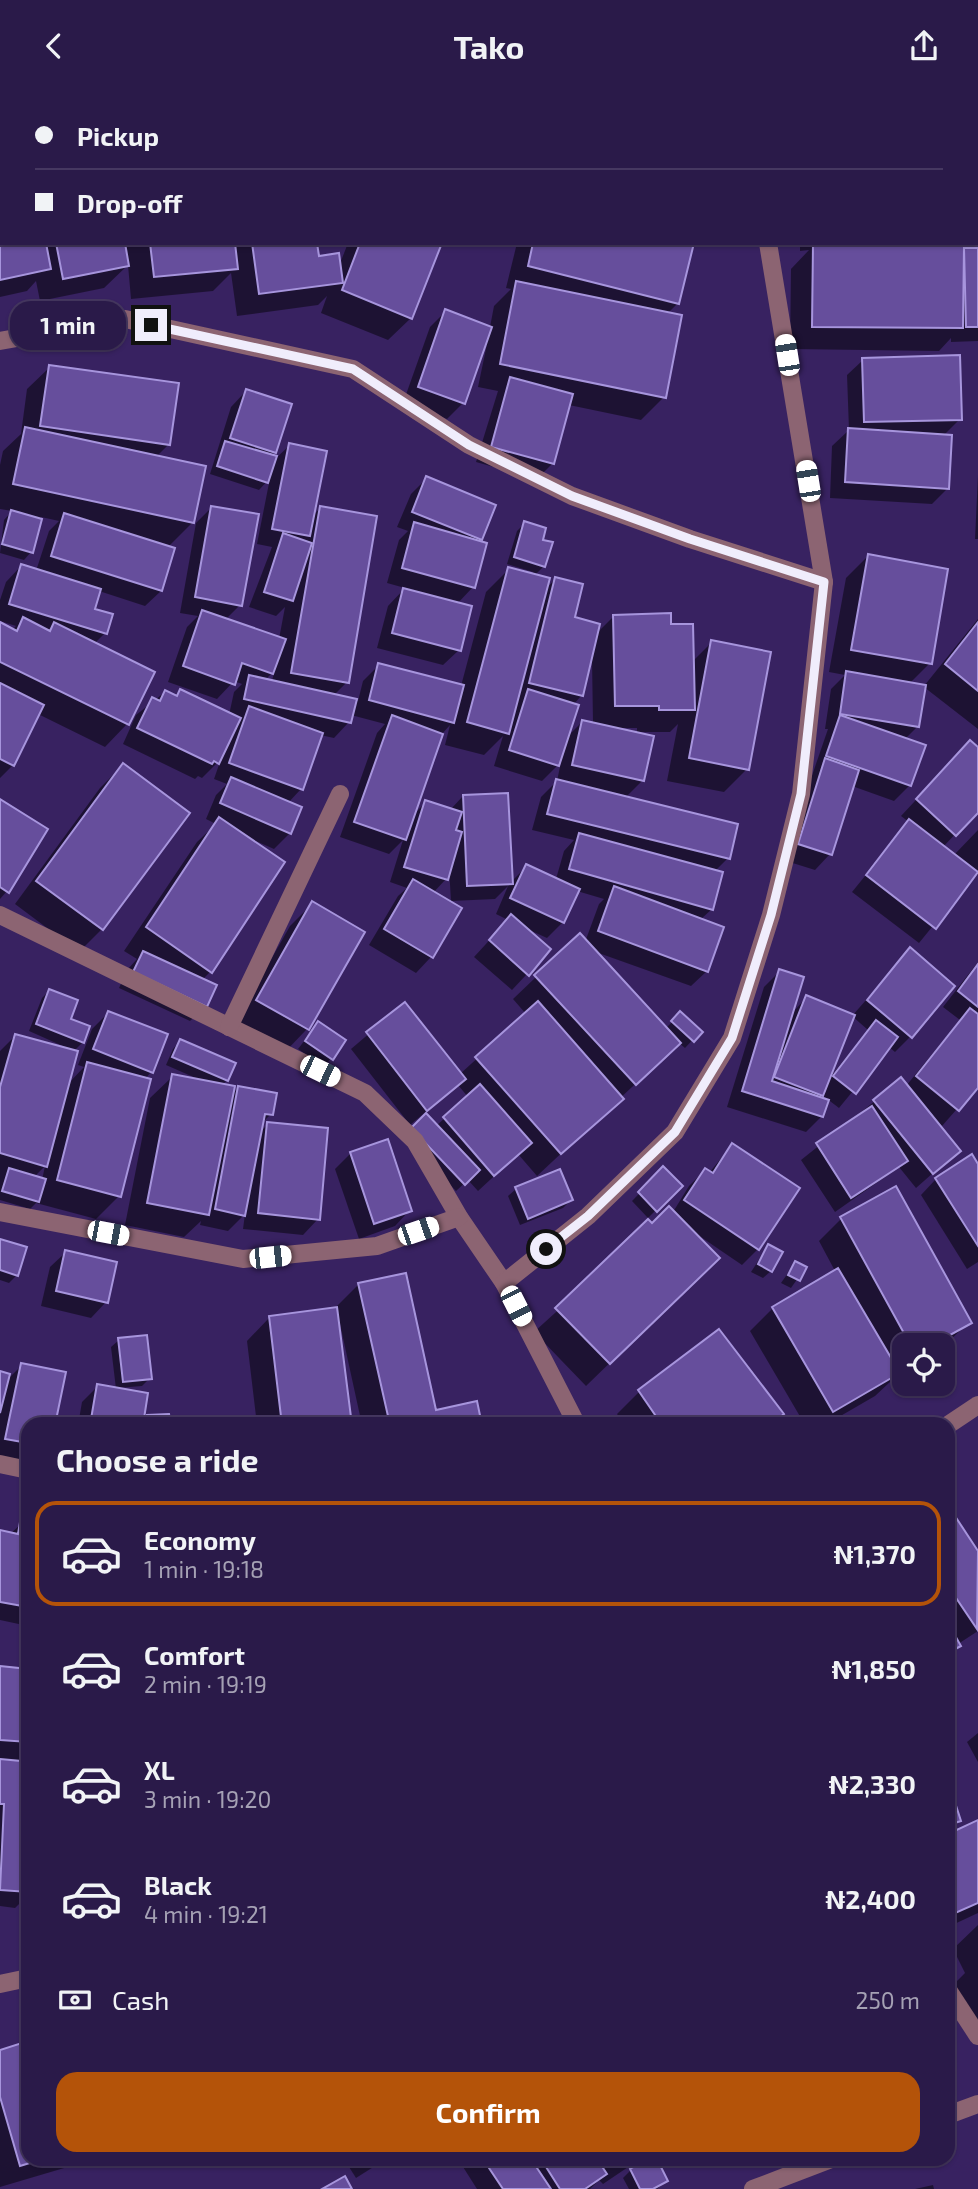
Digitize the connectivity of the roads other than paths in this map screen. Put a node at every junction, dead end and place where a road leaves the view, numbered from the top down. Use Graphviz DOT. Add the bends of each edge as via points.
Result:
graph roads {
  1 [pos="768,245"];
  2 [pos="0,341"];
  3 [pos="824,582"];
  4 [pos="340,794"];
  5 [pos="0,915"];
  6 [pos="229,1027"];
  7 [pos="0,1212"];
  8 [pos="459,1217"];
  9 [pos="503,1283"];
  10 [pos="978,1405"];
  11 [pos="573,1417"];
  12 [pos="955,1420"];
  13 [pos="0,1464"];
  14 [pos="21,1469"];
  15 [pos="21,1980"];
  16 [pos="0,1984"];
  17 [pos="955,2001"];
  18 [pos="978,2036"];
  19 [pos="978,2104"];
  20 [pos="955,2112"];
  21 [pos="813,2166"];
  22 [pos="753,2189"];
  1 -- 3 [label="street"];
  2 -- 3 [label="street" via="125,320 353,369 469,445 572,496"];
  3 -- 9 [label="street" via="801,794 771,915 732,1038 675,1132 588,1216"];
  4 -- 6 [label="street"];
  5 -- 6 [label="street"];
  6 -- 8 [label="street" via="365,1093 415,1141"];
  7 -- 8 [label="street" via="243,1259 377,1246"];
  8 -- 9 [label="street"];
  9 -- 11 [label="street"];
  10 -- 12 [label="street"];
  13 -- 14 [label="street"];
  15 -- 16 [label="street"];
  17 -- 18 [label="street"];
  19 -- 20 [label="street"];
  21 -- 22 [label="street"];
}
